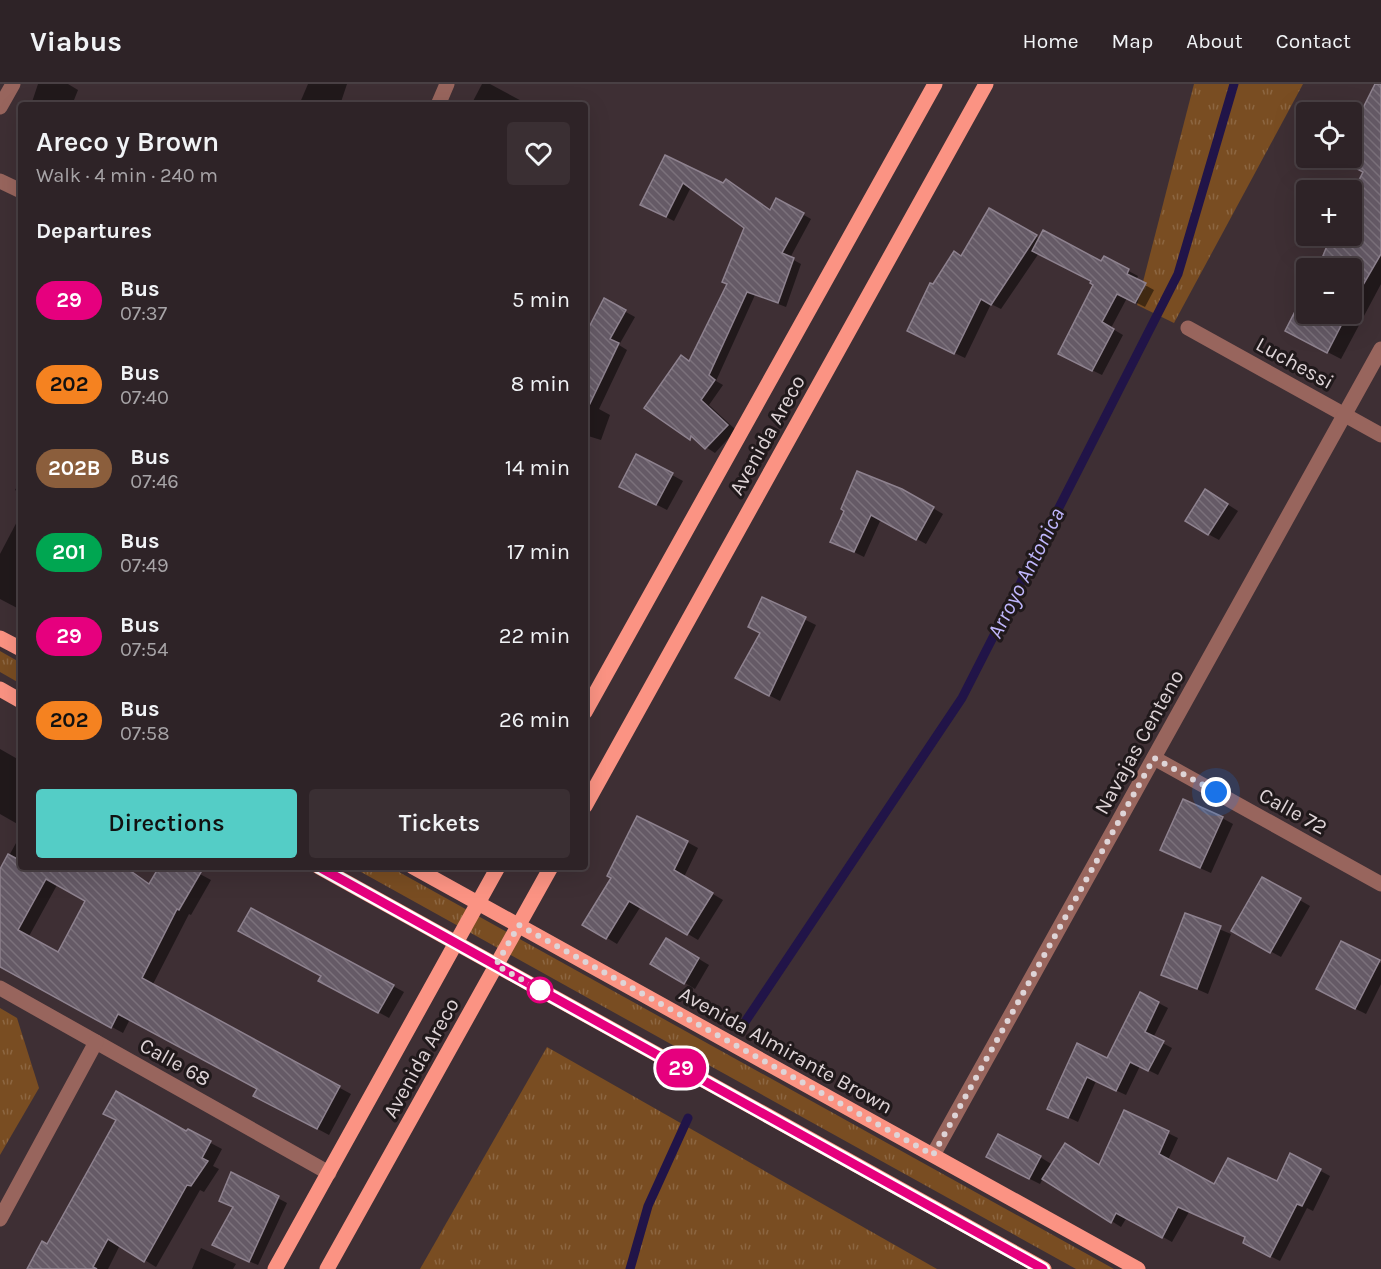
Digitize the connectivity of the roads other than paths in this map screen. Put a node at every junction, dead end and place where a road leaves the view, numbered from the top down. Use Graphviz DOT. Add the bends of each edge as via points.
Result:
graph roads {
  1 [pos="13,84"];
  2 [pos="447,84"];
  3 [pos="935,84"];
  4 [pos="986,84"];
  5 [pos="439,102"];
  6 [pos="0,107"];
  7 [pos="0,181"];
  8 [pos="18,190"];
  9 [pos="1188,328"];
  10 [pos="1381,349"];
  11 [pos="1344,415"];
  12 [pos="1381,435"];
  13 [pos="0,638"];
  14 [pos="18,647"];
  15 [pos="0,689"];
  16 [pos="18,699"];
  17 [pos="588,707"];
  18 [pos="1154,758"];
  19 [pos="588,801"];
  20 [pos="324,870"];
  21 [pos="418,870"];
  22 [pos="496,870"];
  23 [pos="549,870"];
  24 [pos="1381,884"];
  25 [pos="478,903"];
  26 [pos="519,925"];
  27 [pos="456,943"];
  28 [pos="496,965"];
  29 [pos="0,988"];
  30 [pos="96,1042"];
  31 [pos="933,1155"];
  32 [pos="329,1173"];
  33 [pos="0,1219"];
  34 [pos="275,1269"];
  35 [pos="327,1269"];
  36 [pos="1044,1269"];
  37 [pos="1138,1269"];
  1 -- 6 [label="street"];
  2 -- 5 [label="street"];
  3 -- 17 [label="main road, Avenida Areco"];
  4 -- 19 [label="main road, Avenida Areco"];
  7 -- 8 [label="street"];
  9 -- 11 [label="street, Luchessi"];
  10 -- 11 [label="street, Navajas Centeno"];
  11 -- 12 [label="street, Luchessi"];
  11 -- 18 [label="street, Navajas Centeno"];
  13 -- 14 [label="main road"];
  15 -- 16 [label="main road"];
  18 -- 24 [label="street, Calle 72"];
  18 -- 31 [label="street, Navajas Centeno"];
  20 -- 27 [label="main road"];
  21 -- 25 [label="main road, Avenida Almirante Brown"];
  22 -- 25 [label="main road, Avenida Areco"];
  23 -- 26 [label="main road, Avenida Areco"];
  25 -- 26 [label="main road, Avenida Almirante Brown"];
  25 -- 27 [label="main road, Avenida Areco"];
  26 -- 28 [label="main road, Avenida Areco"];
  26 -- 31 [label="main road, Avenida Almirante Brown"];
  27 -- 28 [label="main road"];
  27 -- 32 [label="main road, Avenida Areco"];
  28 -- 35 [label="main road, Avenida Areco"];
  28 -- 36 [label="main road"];
  29 -- 30 [label="street, Calle 68"];
  30 -- 32 [label="street, Calle 68"];
  30 -- 33 [label="street"];
  31 -- 37 [label="main road, Avenida Almirante Brown"];
  32 -- 34 [label="main road, Avenida Areco"];
}
